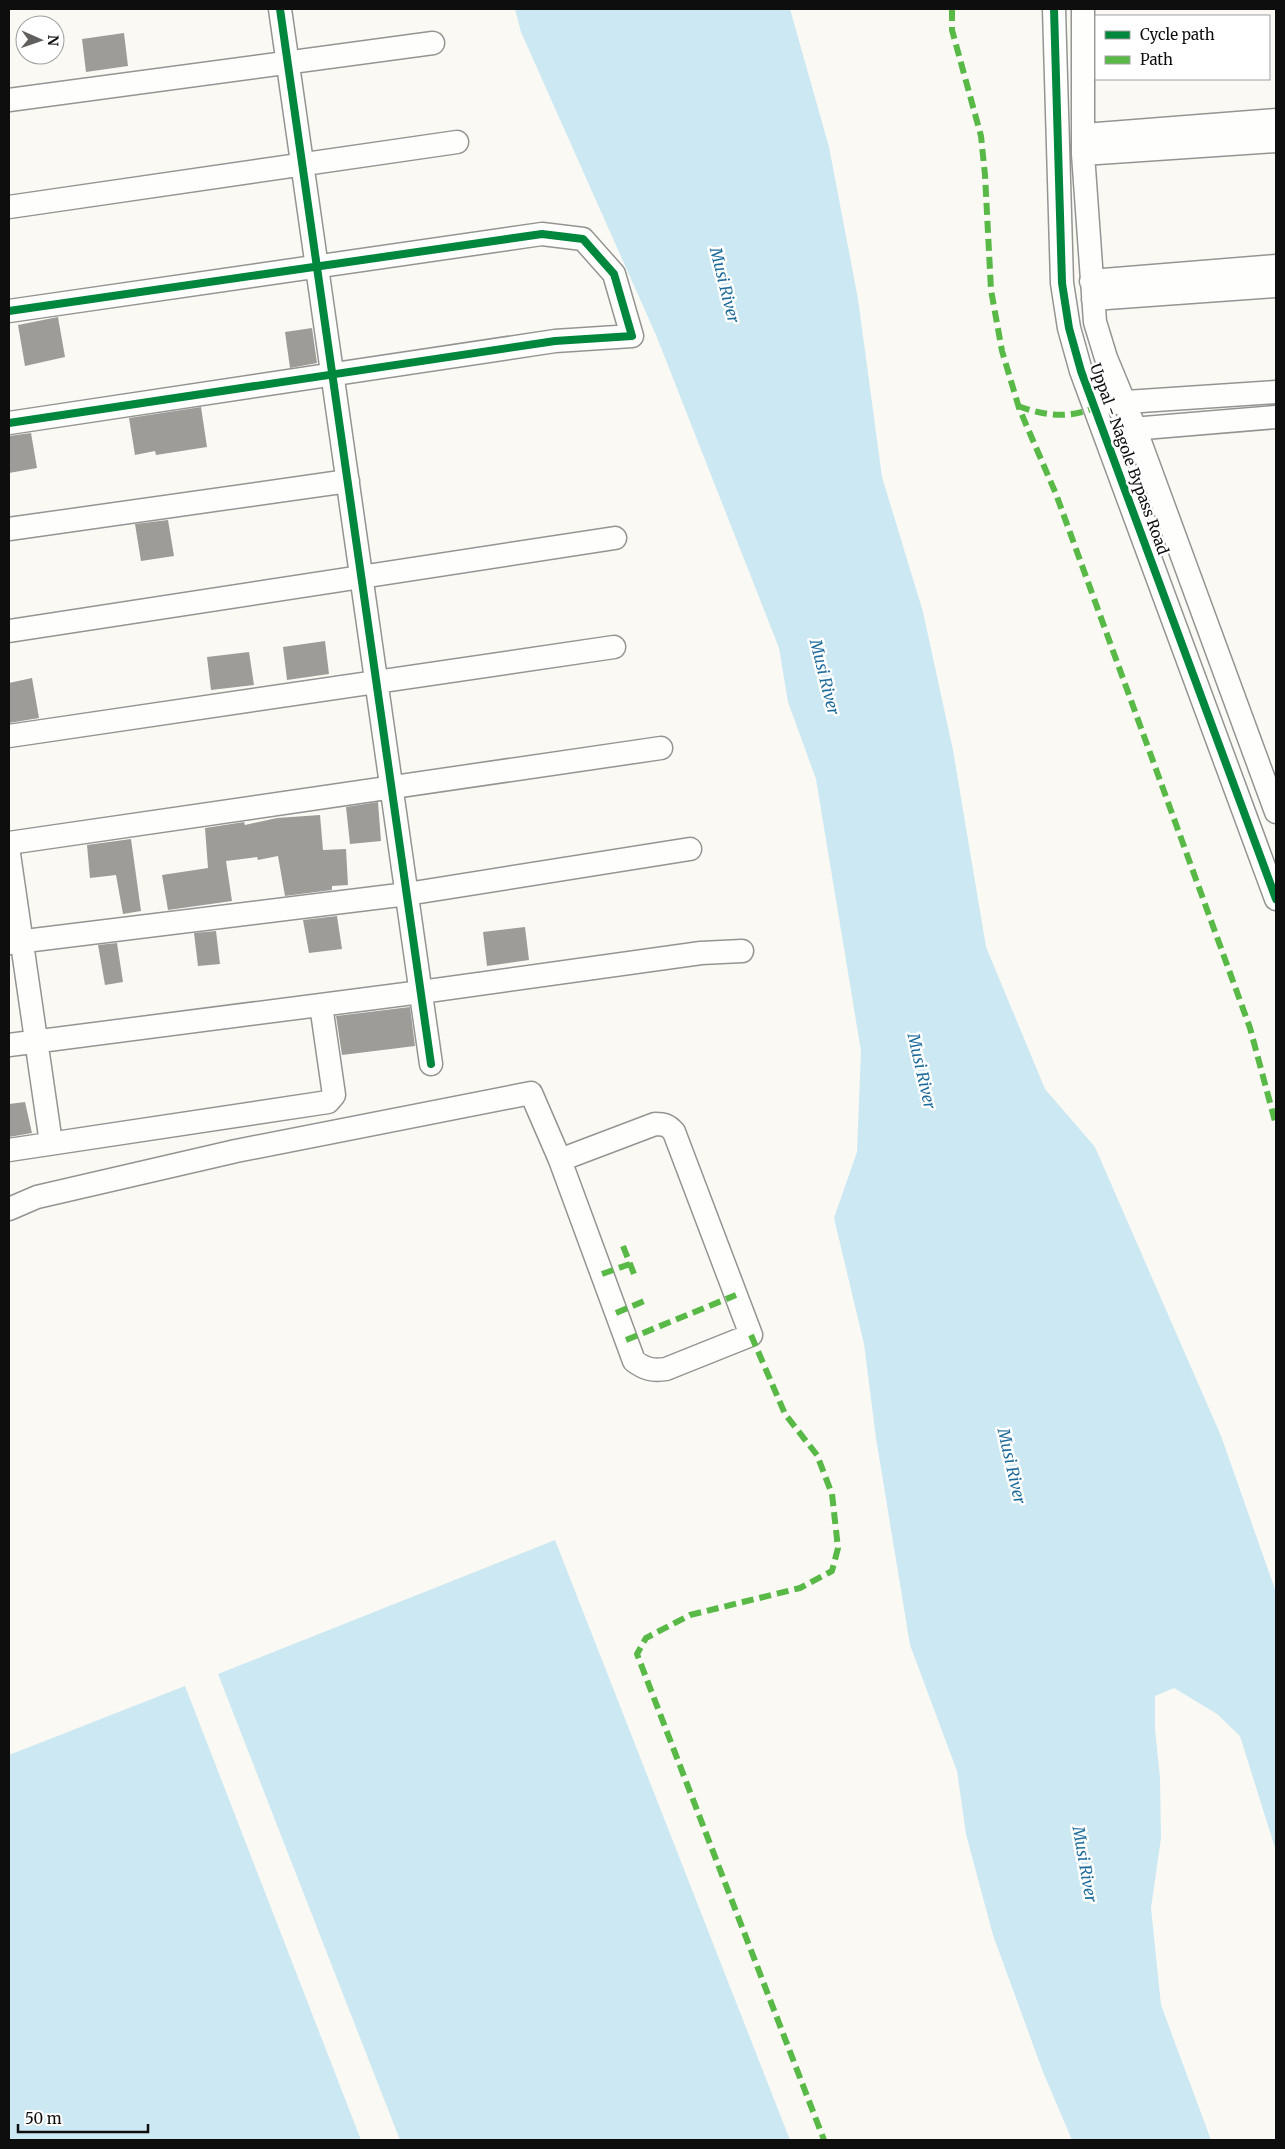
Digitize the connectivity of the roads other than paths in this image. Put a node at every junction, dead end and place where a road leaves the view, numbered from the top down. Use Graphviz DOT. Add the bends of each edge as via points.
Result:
graph roads {
  1 [pos="280,9"];
  2 [pos="1054,9"];
  3 [pos="1083,9"];
  4 [pos="433,43"];
  5 [pos="289,62"];
  6 [pos="9,100"];
  7 [pos="1276,120"];
  8 [pos="1276,141"];
  9 [pos="457,142"];
  10 [pos="1084,145"];
  11 [pos="302,166"];
  12 [pos="9,207"];
  13 [pos="318,266"];
  14 [pos="1276,266"];
  15 [pos="1276,286"];
  16 [pos="1092,290"];
  17 [pos="9,311"];
  18 [pos="333,374"];
  19 [pos="1276,392"];
  20 [pos="1124,401"];
  21 [pos="1096,407"];
  22 [pos="1276,417"];
  23 [pos="9,422"];
  24 [pos="1135,428"];
  25 [pos="1105,433"];
  26 [pos="348,481"];
  27 [pos="9,529"];
  28 [pos="615,538"];
  29 [pos="362,576"];
  30 [pos="9,631"];
  31 [pos="614,647"];
  32 [pos="377,682"];
  33 [pos="9,736"];
  34 [pos="661,748"];
  35 [pos="392,787"];
  36 [pos="1276,812"];
  37 [pos="9,843"];
  38 [pos="690,849"];
  39 [pos="9,854"];
  40 [pos="407,894"];
  41 [pos="1276,899"];
  42 [pos="15,942"];
  43 [pos="742,951"];
  44 [pos="421,992"];
  45 [pos="321,1005"];
  46 [pos="36,1041"];
  47 [pos="9,1045"];
  48 [pos="431,1064"];
  49 [pos="51,1143"];
  50 [pos="9,1150"];
  51 [pos="560,1160"];
  52 [pos="9,1208"];
  1 -- 5 [label="street"];
  2 -- 21 [label="street, Uppal - Nagole Bypass Road" via="1062,283 1076,354"];
  3 -- 10 [label="street, Uppal - Nagole Bypass Road"];
  4 -- 5 [label="street"];
  5 -- 6 [label="street"];
  5 -- 11 [label="street"];
  7 -- 10 [label="street"];
  8 -- 10 [label="street"];
  9 -- 11 [label="street"];
  10 -- 16 [label="street, Uppal - Nagole Bypass Road"];
  11 -- 12 [label="street"];
  11 -- 13 [label="street"];
  13 -- 17 [label="street"];
  13 -- 18 [label="street"];
  13 -- 18 [label="street" via="542,234 583,239 614,274 632,336 555,341"];
  14 -- 16 [label="street"];
  15 -- 16 [label="street"];
  16 -- 20 [label="street, Uppal - Nagole Bypass Road" via="1095,322"];
  18 -- 23 [label="street"];
  18 -- 26 [label="street"];
  19 -- 20 [label="street"];
  20 -- 21 [label="street"];
  20 -- 24 [label="street, Uppal - Nagole Bypass Road"];
  21 -- 25 [label="street, Uppal - Nagole Bypass Road"];
  22 -- 24 [label="street"];
  24 -- 25 [label="street"];
  24 -- 36 [label="street, Uppal - Nagole Bypass Road"];
  25 -- 41 [label="street, Uppal - Nagole Bypass Road"];
  26 -- 27 [label="street"];
  26 -- 29 [label="street"];
  28 -- 29 [label="street"];
  29 -- 30 [label="street"];
  29 -- 32 [label="street"];
  31 -- 32 [label="street"];
  32 -- 33 [label="street"];
  32 -- 35 [label="street"];
  34 -- 35 [label="street"];
  35 -- 37 [label="street"];
  35 -- 40 [label="street"];
  38 -- 40 [label="street"];
  39 -- 42 [label="street"];
  40 -- 42 [label="street"];
  40 -- 44 [label="street"];
  42 -- 46 [label="street"];
  43 -- 44 [label="street" via="701,953"];
  44 -- 45 [label="street"];
  44 -- 48 [label="street"];
  45 -- 46 [label="street"];
  45 -- 49 [label="street" via="334,1095 328,1102"];
  46 -- 47 [label="street"];
  46 -- 49 [label="street"];
  49 -- 50 [label="street"];
  51 -- 51 [label="street" via="634,1361 654,1371 666,1369 751,1334 669,1126 655,1124"];
  51 -- 52 [label="street" via="531,1093 236,1151 37,1197"];
}
